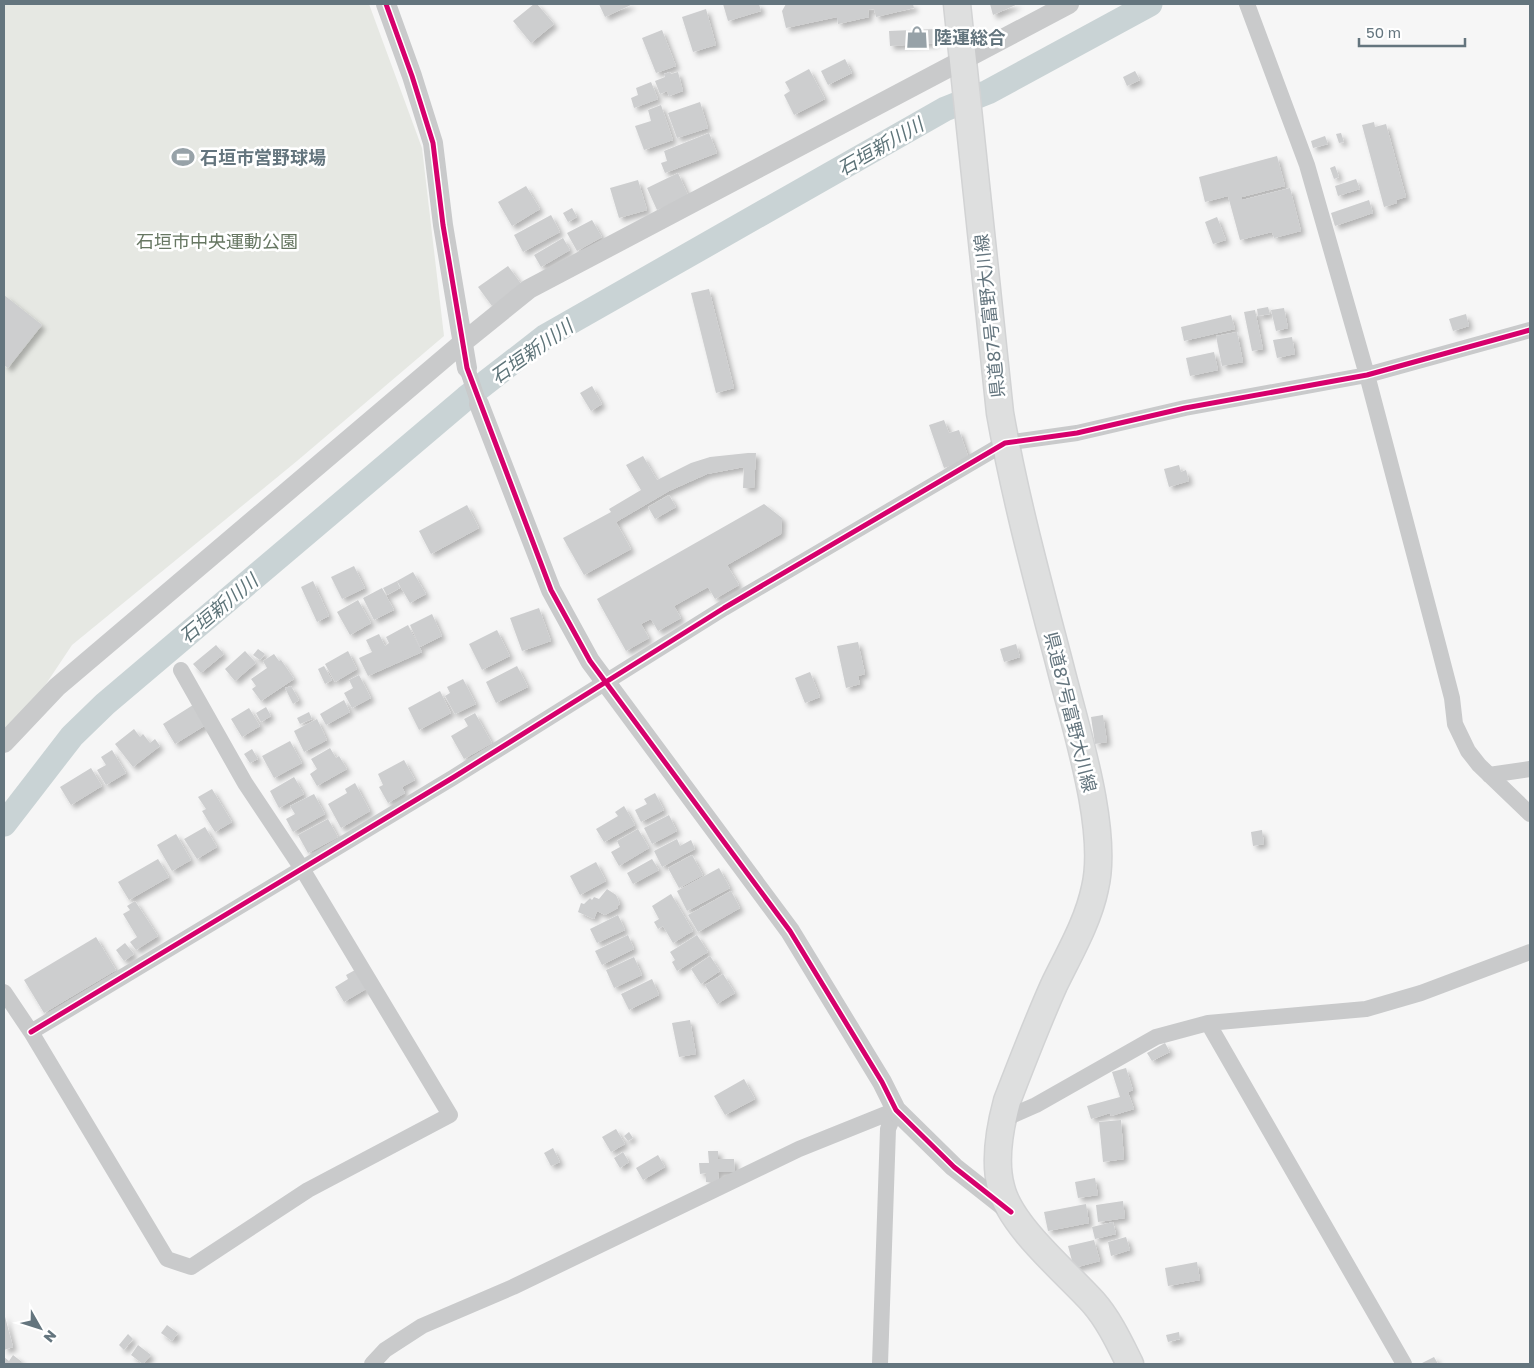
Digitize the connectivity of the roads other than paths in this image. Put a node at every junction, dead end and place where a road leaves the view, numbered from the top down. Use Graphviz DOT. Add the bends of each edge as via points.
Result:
graph roads {
  1 [pos="386,4"];
  2 [pos="957,4"];
  3 [pos="1069,4"];
  4 [pos="1247,4"];
  5 [pos="963,70"];
  6 [pos="1530,330"];
  7 [pos="461,344"];
  8 [pos="467,368"];
  9 [pos="1367,375"];
  10 [pos="479,404"];
  11 [pos="1005,444"];
  12 [pos="181,670"];
  13 [pos="606,683"];
  14 [pos="4,743"];
  15 [pos="1530,769"];
  16 [pos="1490,775"];
  17 [pos="1530,814"];
  18 [pos="301,867"];
  19 [pos="1530,952"];
  20 [pos="4,992"];
  21 [pos="1208,1023"];
  22 [pos="31,1032"];
  23 [pos="896,1110"];
  24 [pos="1002,1120"];
  25 [pos="1011,1212"];
  26 [pos="372,1364"];
  27 [pos="880,1364"];
  28 [pos="1130,1364"];
  29 [pos="1404,1364"];
  1 -- 7 [label="street" via="432,143"];
  2 -- 5 [label="main road, 県道87号富野大川線"];
  3 -- 5 [label="street"];
  4 -- 9 [label="street" via="1307,165"];
  5 -- 7 [label="street" via="529,289"];
  5 -- 11 [label="main road, 県道87号富野大川線"];
  6 -- 9 [label="street"];
  7 -- 8 [label="street"];
  7 -- 14 [label="street" via="57,687"];
  8 -- 10 [label="street"];
  9 -- 11 [label="street" via="1185,408 1077,433"];
  9 -- 16 [label="street" via="1452,698 1454,724 1468,751"];
  10 -- 13 [label="street" via="551,590 590,661"];
  11 -- 13 [label="street" via="724,608"];
  11 -- 24 [label="main road, 県道87号富野大川線" via="1095,812 1098,865 1096,888 1024,1058"];
  12 -- 18 [label="street" via="245,783"];
  13 -- 18 [label="street"];
  13 -- 23 [label="street" via="790,931"];
  15 -- 16 [label="street"];
  16 -- 17 [label="street"];
  18 -- 22 [label="street"];
  18 -- 22 [label="street" via="450,1115 308,1190 191,1267 167,1259"];
  19 -- 21 [label="street" via="1421,994 1366,1008"];
  20 -- 22 [label="street"];
  21 -- 24 [label="street" via="1156,1037"];
  21 -- 29 [label="street"];
  23 -- 25 [label="street" via="954,1167"];
  23 -- 26 [label="street" via="799,1149 547,1271 422,1326 386,1350"];
  23 -- 27 [label="street" via="888,1129"];
  24 -- 25 [label="main road, 県道87号富野大川線" via="998,1168 1001,1188"];
  25 -- 28 [label="main road, 県道87号富野大川線" via="1095,1304"];
}
